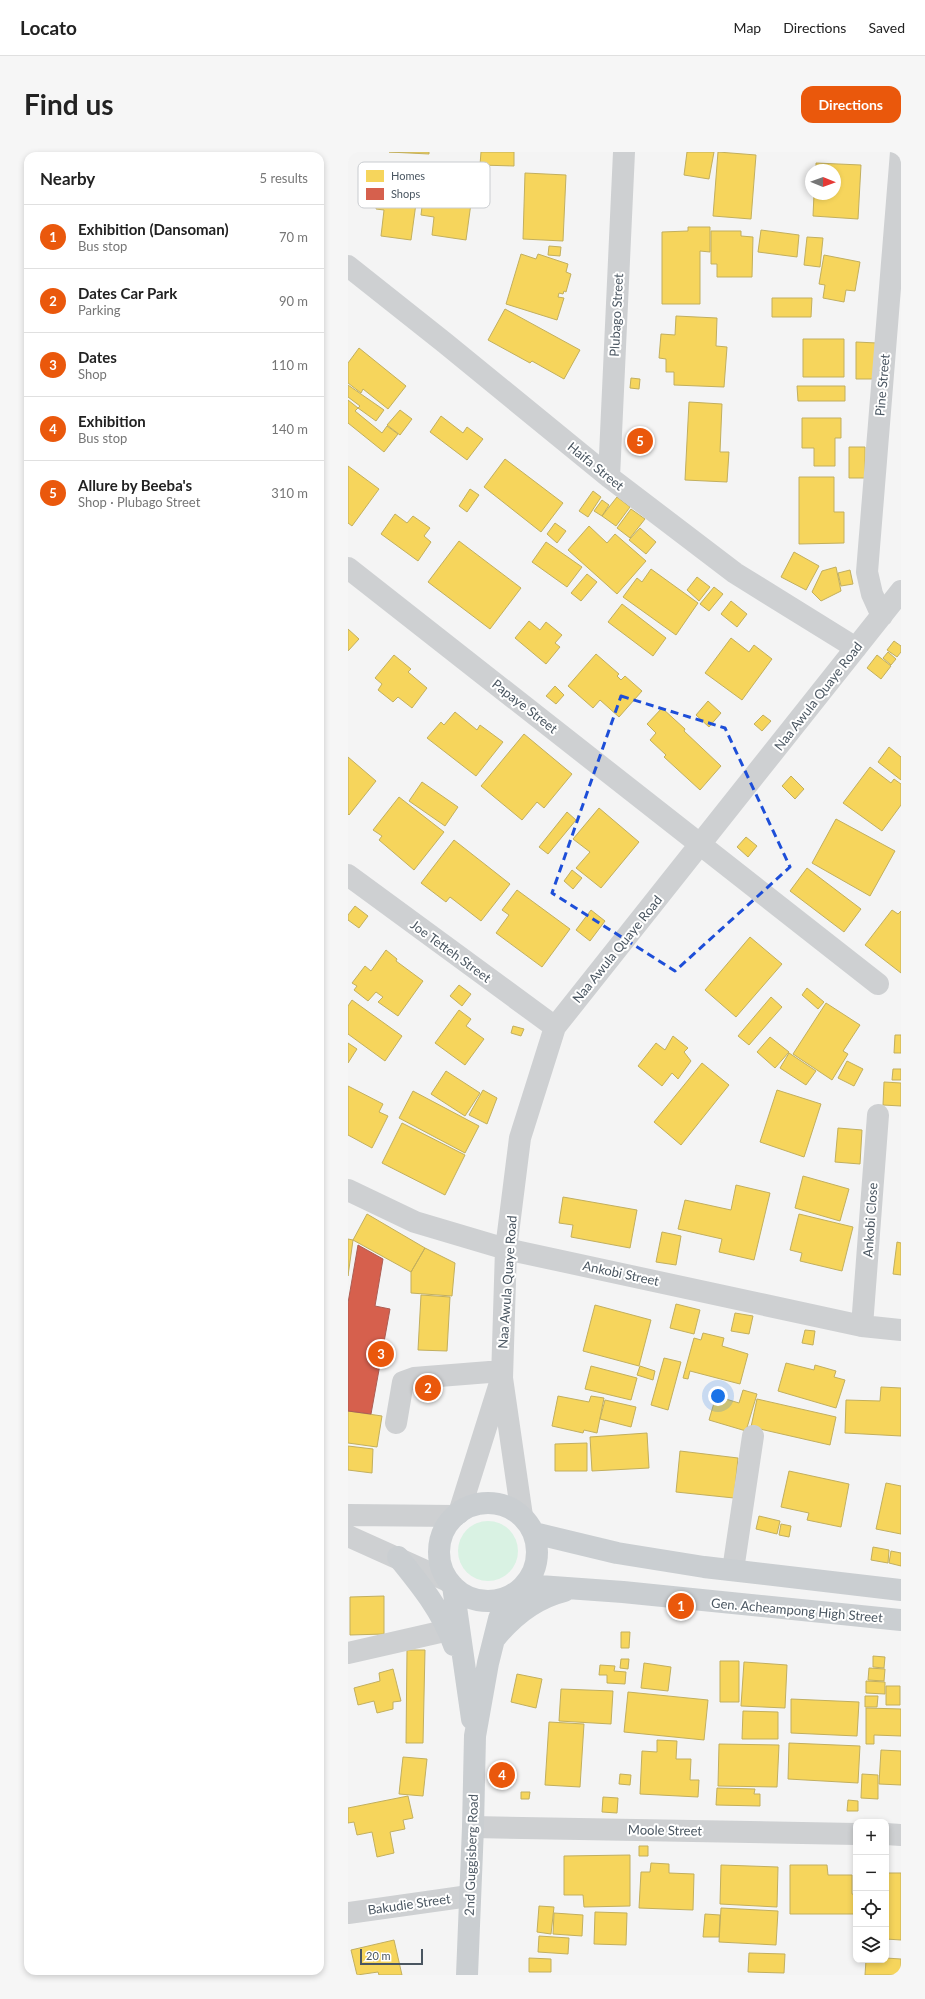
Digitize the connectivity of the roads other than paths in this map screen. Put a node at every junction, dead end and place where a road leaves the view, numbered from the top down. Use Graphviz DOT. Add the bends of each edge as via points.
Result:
graph roads {
  1 [pos="624,152"];
  2 [pos="900,152"];
  3 [pos="348,266"];
  4 [pos="609,477"];
  5 [pos="348,568"];
  6 [pos="901,592"];
  7 [pos="882,616"];
  8 [pos="856,648"];
  9 [pos="701,844"];
  10 [pos="348,875"];
  11 [pos="878,984"];
  12 [pos="555,1027"];
  13 [pos="878,1115"];
  14 [pos="348,1190"];
  15 [pos="506,1248"];
  16 [pos="862,1326"];
  17 [pos="901,1330"];
  18 [pos="502,1375"];
  19 [pos="396,1424"];
  20 [pos="753,1436"];
  21 [pos="457,1514"];
  22 [pos="348,1515"];
  23 [pos="528,1525"];
  24 [pos="348,1536"];
  25 [pos="398,1557"];
  26 [pos="733,1570"];
  27 [pos="450,1584"];
  28 [pos="525,1585"];
  29 [pos="575,1588"];
  30 [pos="901,1590"];
  31 [pos="507,1598"];
  32 [pos="901,1620"];
  33 [pos="449,1630"];
  34 [pos="493,1641"];
  35 [pos="348,1653"];
  36 [pos="464,1673"];
  37 [pos="475,1736"];
  38 [pos="473,1827"];
  39 [pos="853,1834"];
  40 [pos="889,1834"];
  41 [pos="901,1835"];
  42 [pos="469,1896"];
  43 [pos="348,1913"];
  44 [pos="467,1975"];
  1 -- 4 [label="street, Plubago Street"];
  2 -- 7 [label="street, Pine Street" via="867,572 872,594"];
  3 -- 4 [label="street, Haifa Street"];
  4 -- 8 [label="street, Haifa Street" via="734,573"];
  5 -- 9 [label="street, Papaye Street"];
  6 -- 7 [label="street, Naa Awula Quaye Road"];
  7 -- 8 [label="street, Naa Awula Quaye Road"];
  8 -- 9 [label="street, Naa Awula Quaye Road"];
  9 -- 11 [label="street, Papaye Street"];
  9 -- 12 [label="street, Naa Awula Quaye Road"];
  10 -- 12 [label="street, Joe Tetteh Street"];
  12 -- 15 [label="street, Naa Awula Quaye Road" via="520,1138"];
  13 -- 16 [label="street, Ankobi Close"];
  14 -- 15 [label="street, Ankobi Street" via="415,1222"];
  15 -- 16 [label="street, Ankobi Street"];
  15 -- 18 [label="street, Naa Awula Quaye Road"];
  16 -- 17 [label="street, Ankobi Street"];
  18 -- 19 [label="street" via="414,1378 403,1382"];
  18 -- 21 [label="street, Naa Awula Quaye Road"];
  18 -- 23 [label="street, Naa Awula Quaye Road"];
  20 -- 26 [label="street"];
  21 -- 22 [label="street"];
  21 -- 23 [label="main road" via="471,1506 486,1502 511,1508"];
  21 -- 27 [label="main road" via="446,1527 440,1540 442,1568"];
  23 -- 26 [label="main road" via="617,1553"];
  23 -- 28 [label="main road" via="537,1546 537,1560 533,1573"];
  24 -- 25 [label="street"];
  25 -- 27 [label="street"];
  25 -- 33 [label="main road" via="423,1588"];
  26 -- 30 [label="main road"];
  27 -- 31 [label="main road" via="464,1596 478,1601 493,1602"];
  27 -- 36 [label="main road, 2nd Guggisberg Road"];
  28 -- 29 [label="main road, Gen. Acheampong High Street"];
  28 -- 31 [label="main road"];
  29 -- 32 [label="main road, Gen. Acheampong High Street"];
  29 -- 34 [label="main road" via="555,1593 520,1612"];
  31 -- 34 [label="main road, 2nd Guggisberg Road"];
  33 -- 35 [label="street"];
  33 -- 36 [label="main road"];
  34 -- 37 [label="main road, 2nd Guggisberg Road"];
  36 -- 37 [label="main road, 2nd Guggisberg Road"];
  37 -- 38 [label="main road, 2nd Guggisberg Road"];
  38 -- 39 [label="street, Moole Street"];
  38 -- 42 [label="main road, 2nd Guggisberg Road"];
  40 -- 41 [label="street"];
  42 -- 43 [label="street, Bakudie Street"];
  42 -- 44 [label="main road, 2nd Guggisberg Road"];
}
